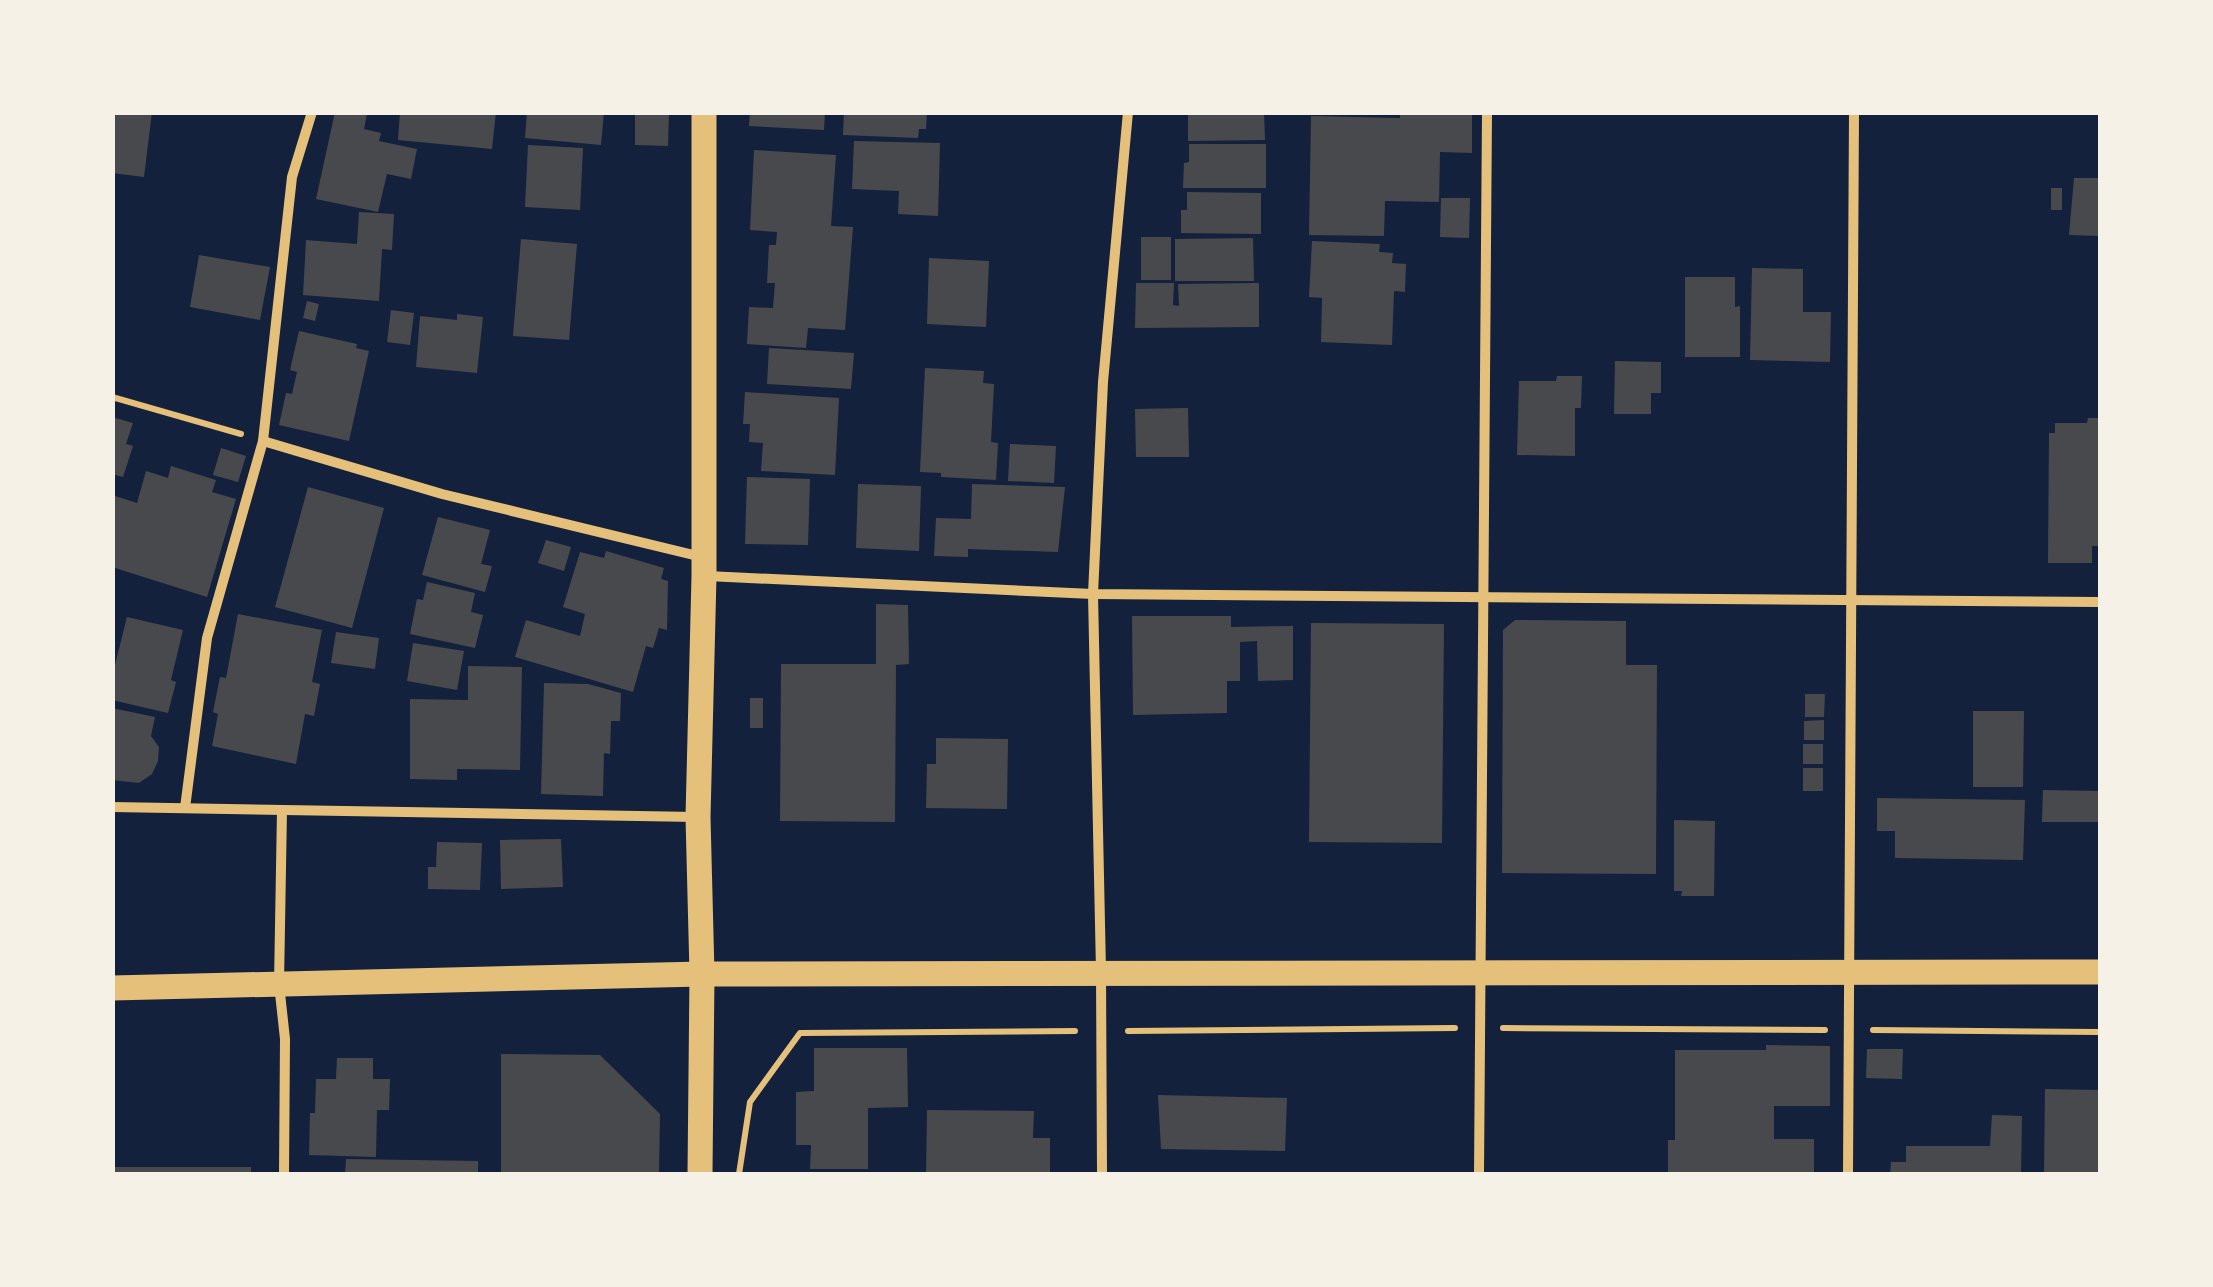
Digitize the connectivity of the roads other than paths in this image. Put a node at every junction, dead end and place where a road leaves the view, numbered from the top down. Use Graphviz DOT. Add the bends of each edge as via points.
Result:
graph roads {
  1 [pos="312,112"];
  2 [pos="704,112"];
  3 [pos="1128,112"];
  4 [pos="1486,112"];
  5 [pos="1854,112"];
  6 [pos="263,441"];
  7 [pos="703,566"];
  8 [pos="1093,594"];
  9 [pos="1484,595"];
  10 [pos="1851,600"];
  11 [pos="2100,602"];
  12 [pos="112,807"];
  13 [pos="185,808"];
  14 [pos="282,810"];
  15 [pos="698,817"];
  16 [pos="1102,971"];
  17 [pos="1482,971"];
  18 [pos="1848,972"];
  19 [pos="2100,972"];
  20 [pos="702,974"];
  21 [pos="280,984"];
  22 [pos="112,988"];
  23 [pos="284,1174"];
  24 [pos="700,1174"];
  25 [pos="1102,1174"];
  26 [pos="1478,1174"];
  27 [pos="1848,1174"];
  1 -- 6 [label="street" via="292,177"];
  2 -- 7 [label="main road"];
  3 -- 8 [label="street" via="1102,382"];
  4 -- 9 [label="street"];
  5 -- 10 [label="street"];
  6 -- 7 [label="street"];
  6 -- 13 [label="street" via="206,638"];
  7 -- 8 [label="street"];
  7 -- 15 [label="main road"];
  8 -- 9 [label="street"];
  8 -- 16 [label="street"];
  9 -- 10 [label="street"];
  9 -- 17 [label="street"];
  10 -- 11 [label="street"];
  10 -- 18 [label="street"];
  12 -- 13 [label="street"];
  13 -- 14 [label="street"];
  14 -- 15 [label="street"];
  14 -- 21 [label="street"];
  15 -- 20 [label="main road"];
  16 -- 17 [label="main road"];
  16 -- 20 [label="main road"];
  16 -- 25 [label="street"];
  17 -- 18 [label="main road"];
  17 -- 26 [label="street"];
  18 -- 19 [label="main road"];
  18 -- 27 [label="street"];
  20 -- 21 [label="main road"];
  20 -- 24 [label="main road"];
  21 -- 22 [label="main road"];
  21 -- 23 [label="street"];
}
